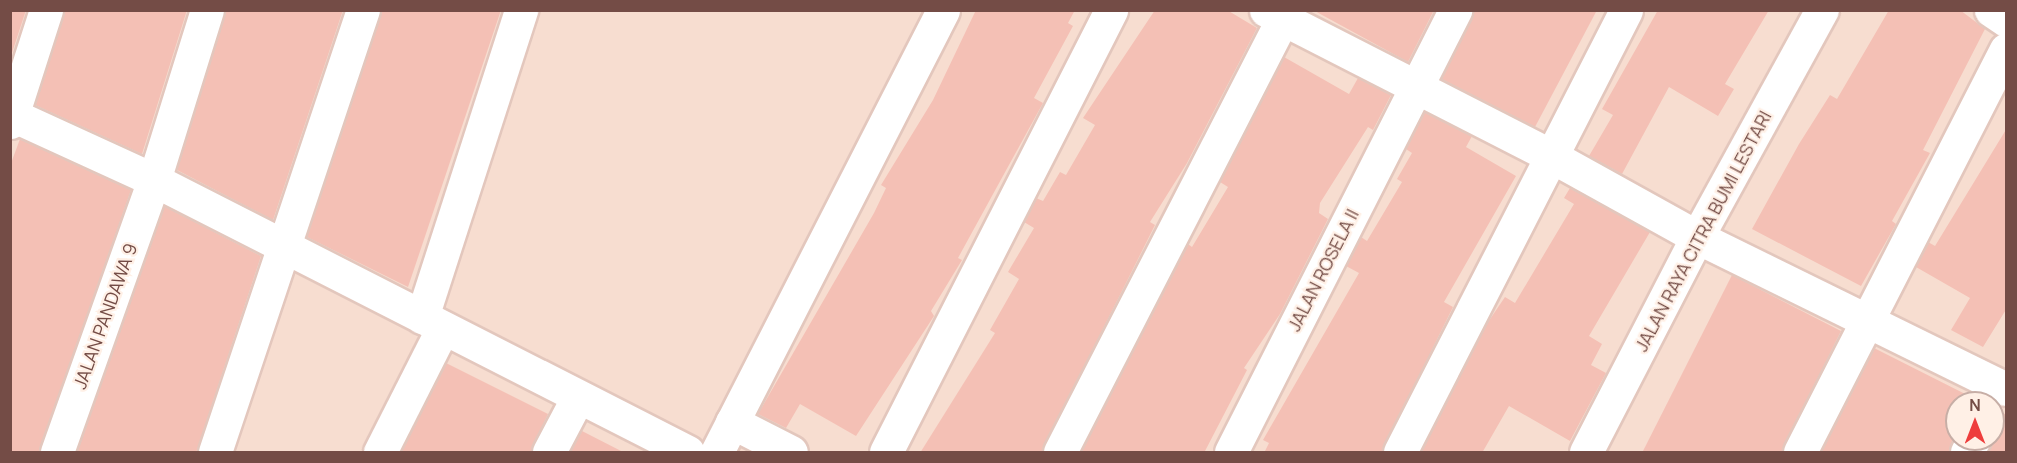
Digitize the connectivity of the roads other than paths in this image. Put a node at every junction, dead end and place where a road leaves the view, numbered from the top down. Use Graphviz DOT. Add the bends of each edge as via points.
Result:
graph roads {
  1 [pos="46,10"];
  2 [pos="207,10"];
  3 [pos="363,10"];
  4 [pos="521,10"];
  5 [pos="944,10"];
  6 [pos="1111,10"];
  7 [pos="1455,10"];
  8 [pos="1626,10"];
  9 [pos="1822,10"];
  10 [pos="1991,10"];
  11 [pos="1278,13"];
  12 [pos="2007,20"];
  13 [pos="2007,50"];
  14 [pos="1416,87"];
  15 [pos="11,117"];
  16 [pos="1551,156"];
  17 [pos="154,180"];
  18 [pos="1696,237"];
  19 [pos="286,248"];
  20 [pos="1869,319"];
  21 [pos="433,323"];
  22 [pos="2002,389"];
  23 [pos="578,397"];
  24 [pos="732,422"];
  25 [pos="57,453"];
  26 [pos="215,453"];
  27 [pos="380,453"];
  28 [pos="549,453"];
  29 [pos="687,453"];
  30 [pos="717,453"];
  31 [pos="791,453"];
  32 [pos="886,453"];
  33 [pos="1060,453"];
  34 [pos="1231,453"];
  35 [pos="1400,453"];
  36 [pos="1586,453"];
  37 [pos="1800,453"];
  1 -- 15 [label="street"];
  2 -- 17 [label="street, JALAN PANDAWA 9"];
  3 -- 19 [label="street"];
  4 -- 21 [label="street"];
  5 -- 24 [label="street"];
  6 -- 32 [label="street"];
  7 -- 14 [label="street, JALAN ROSELA II"];
  8 -- 16 [label="street"];
  9 -- 18 [label="street, JALAN RAYA CITRA BUMI LESTARI"];
  10 -- 12 [label="street"];
  11 -- 14 [label="street"];
  11 -- 33 [label="street"];
  13 -- 20 [label="street"];
  14 -- 16 [label="street"];
  14 -- 34 [label="street, JALAN ROSELA II"];
  15 -- 17 [label="street"];
  16 -- 18 [label="street"];
  16 -- 35 [label="street"];
  17 -- 19 [label="street"];
  17 -- 25 [label="street, JALAN PANDAWA 9"];
  18 -- 20 [label="street"];
  18 -- 36 [label="street, JALAN RAYA CITRA BUMI LESTARI"];
  19 -- 21 [label="street"];
  19 -- 26 [label="street"];
  20 -- 22 [label="street"];
  20 -- 37 [label="street"];
  21 -- 23 [label="street"];
  21 -- 27 [label="street"];
  23 -- 28 [label="street"];
  23 -- 29 [label="street"];
  24 -- 30 [label="street"];
  24 -- 31 [label="street"];
}
